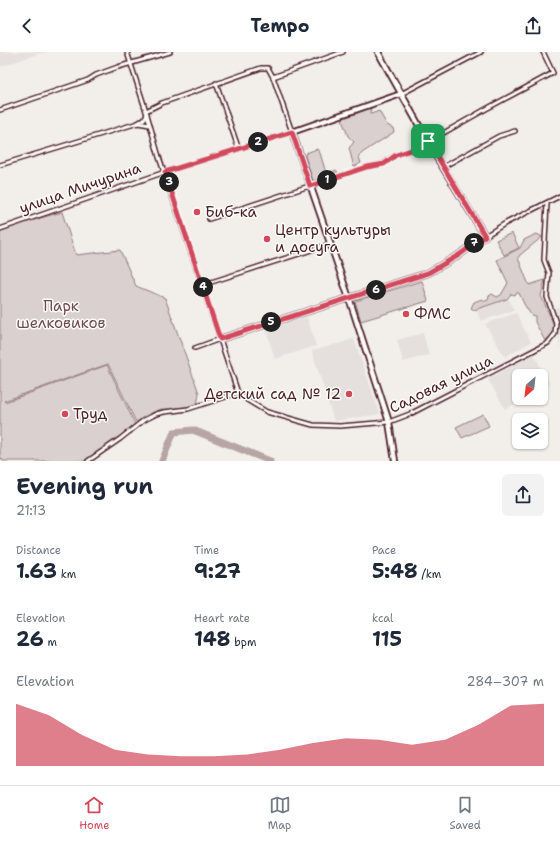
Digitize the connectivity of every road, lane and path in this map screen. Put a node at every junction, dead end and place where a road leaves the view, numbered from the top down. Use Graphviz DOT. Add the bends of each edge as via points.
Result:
graph roads {
  1 [pos="127,52"];
  2 [pos="170,52"];
  3 [pos="343,52"];
  4 [pos="378,52"];
  5 [pos="481,52"];
  6 [pos="543,52"];
  7 [pos="130,64"];
  8 [pos="274,77"];
  9 [pos="216,83"];
  10 [pos="401,94"];
  11 [pos="0,110"];
  12 [pos="147,112"];
  13 [pos="138,122"];
  14 [pos="150,125"];
  15 [pos="515,131"];
  16 [pos="292,132"];
  17 [pos="428,141"];
  18 [pos="238,148"];
  19 [pos="0,165"];
  20 [pos="443,167"];
  21 [pos="165,172"];
  22 [pos="310,186"];
  23 [pos="560,196"];
  24 [pos="547,203"];
  25 [pos="209,219"];
  26 [pos="0,229"];
  27 [pos="485,236"];
  28 [pos="330,244"];
  29 [pos="202,286"];
  30 [pos="349,298"];
  31 [pos="220,339"];
  32 [pos="195,348"];
  33 [pos="238,393"];
  34 [pos="389,422"];
  35 [pos="88,461"];
  36 [pos="395,461"];
  1 -- 7 [label="street"];
  2 -- 7 [label="street"];
  3 -- 8 [label="street"];
  4 -- 10 [label="street"];
  5 -- 10 [label="street, улица Мичурина"];
  6 -- 17 [label="street" via="553,73"];
  7 -- 11 [label="street"];
  7 -- 12 [label="street"];
  8 -- 9 [label="street" via="270,70 264,67"];
  8 -- 16 [label="street"];
  9 -- 12 [label="street" via="162,103"];
  9 -- 18 [label="street"];
  10 -- 16 [label="street, улица Мичурина"];
  10 -- 17 [label="street"];
  12 -- 13 [label="street" via="144,119"];
  12 -- 14 [label="street"];
  13 -- 14 [label="street"];
  13 -- 19 [label="street"];
  14 -- 21 [label="street"];
  15 -- 20 [label="street" via="499,136"];
  16 -- 18 [label="street, улица Мичурина"];
  16 -- 22 [label="street"];
  17 -- 20 [label="street"];
  17 -- 22 [label="street" via="417,148 396,155 384,164"];
  18 -- 21 [label="street, улица Мичурина"];
  20 -- 27 [label="street"];
  21 -- 26 [label="street, улица Мичурина"];
  21 -- 29 [label="street"];
  22 -- 25 [label="street"];
  22 -- 28 [label="street"];
  23 -- 24 [label="street"];
  24 -- 27 [label="street"];
  24 -- 34 [label="street, Садовая улица" via="544,260 550,273 547,297 556,323 555,334 548,343 410,414"];
  27 -- 30 [label="street" via="428,273"];
  28 -- 29 [label="street"];
  28 -- 30 [label="street"];
  29 -- 31 [label="street"];
  30 -- 31 [label="street"];
  30 -- 34 [label="street"];
  31 -- 32 [label="street"];
  31 -- 33 [label="street"];
  33 -- 34 [label="street, Садовая улица" via="268,412 313,425 340,426"];
  33 -- 35 [label="street" via="188,409 156,414"];
  34 -- 36 [label="street"];
}
